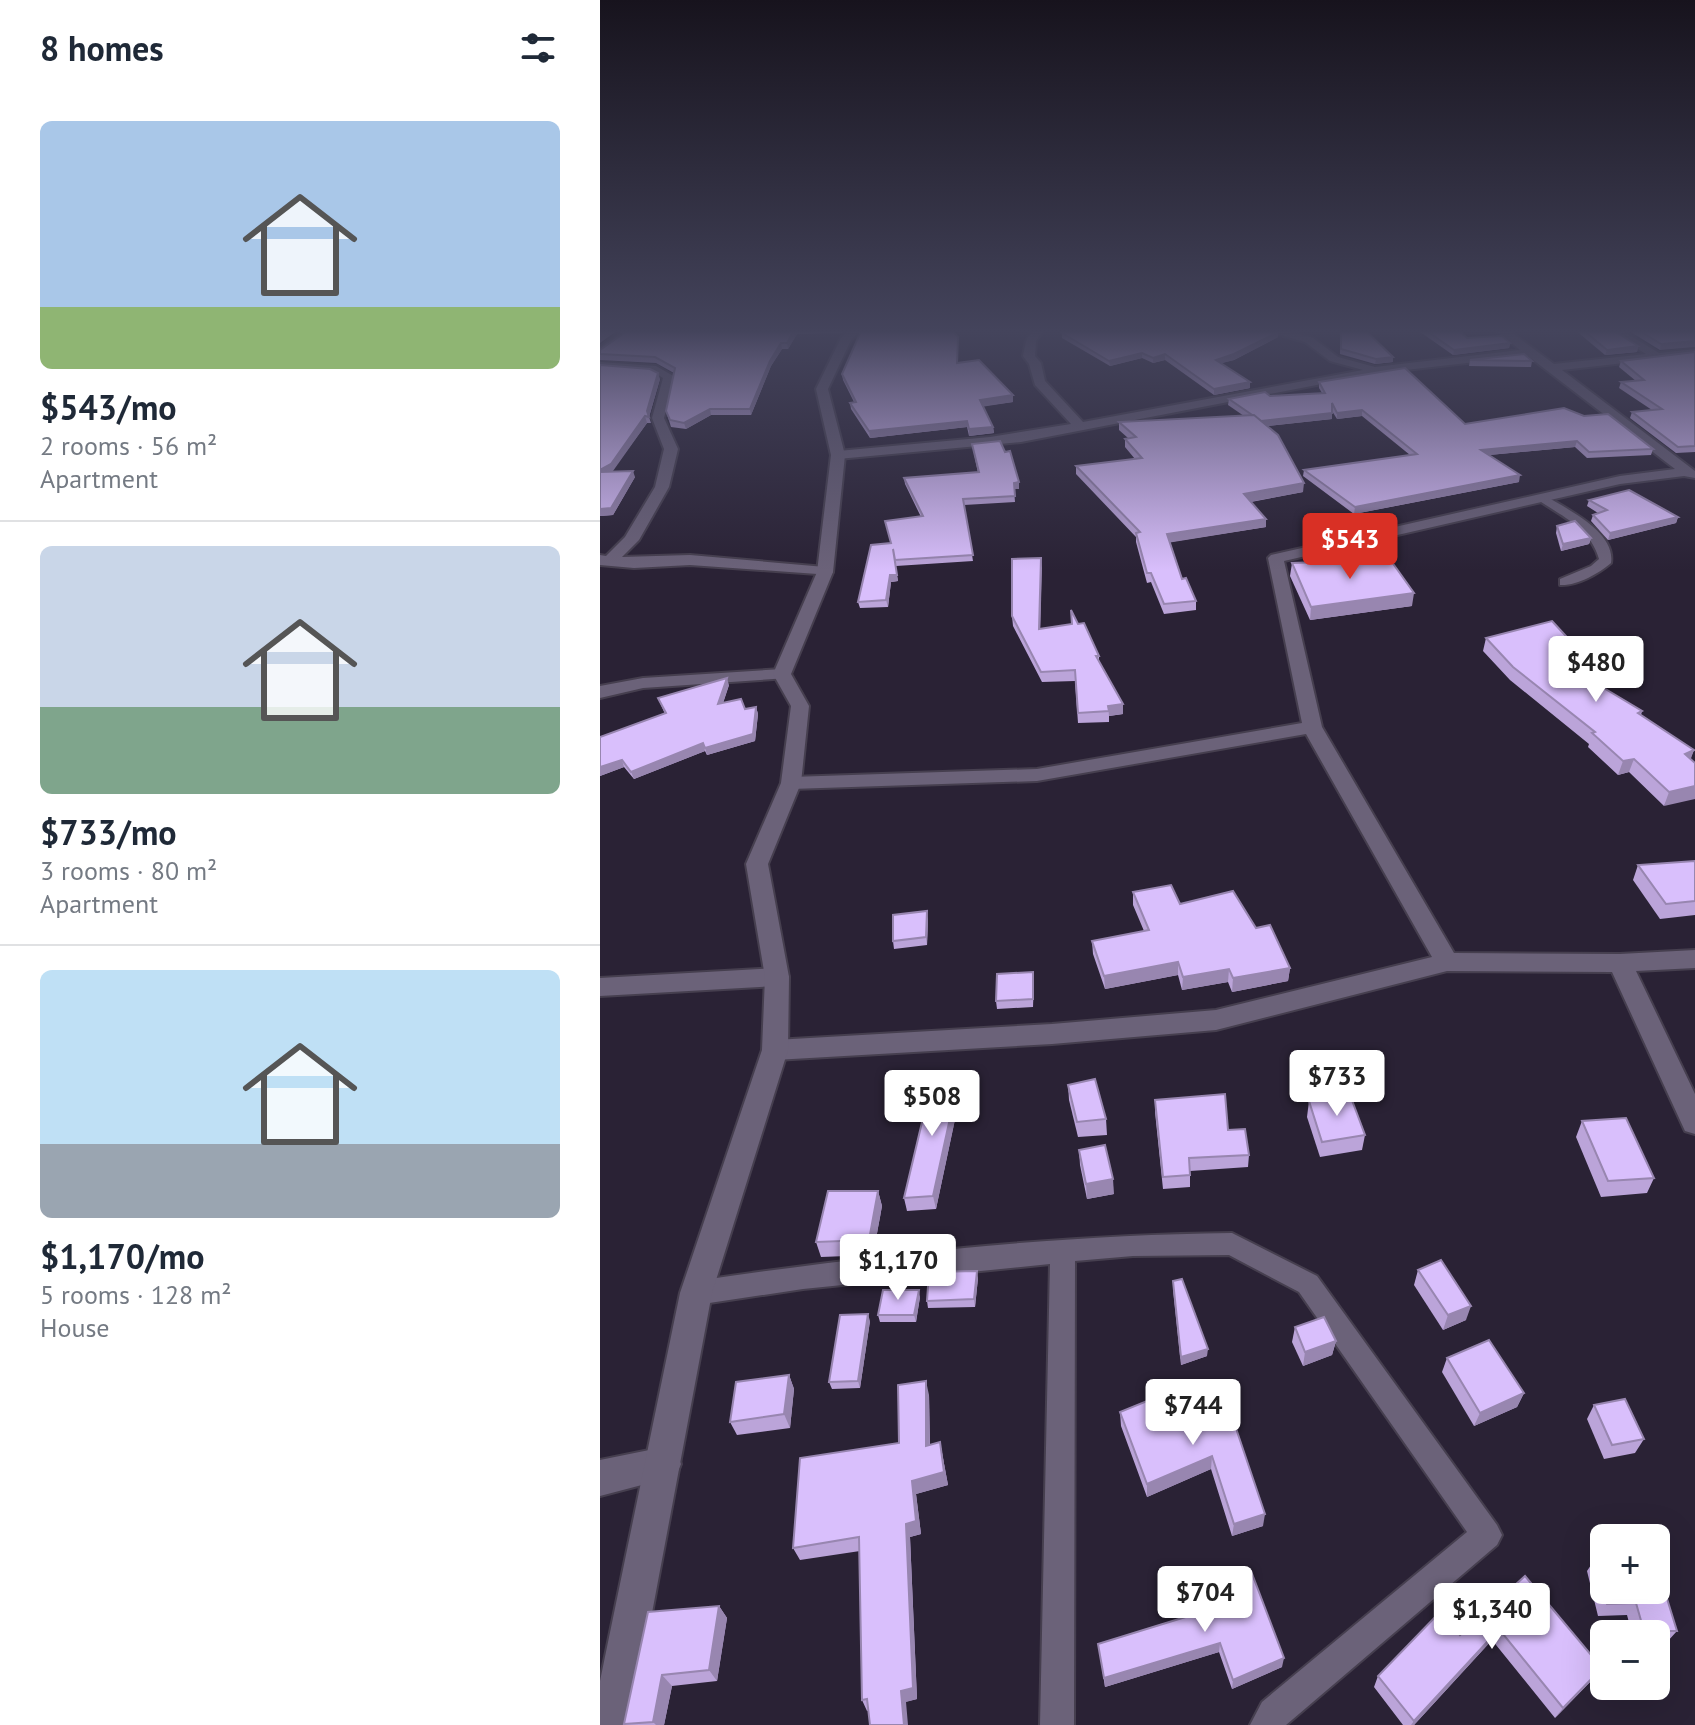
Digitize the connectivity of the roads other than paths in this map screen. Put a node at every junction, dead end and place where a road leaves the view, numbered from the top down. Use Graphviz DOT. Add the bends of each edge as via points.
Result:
graph roads {
  1 [pos="660,410"];
  2 [pos="827,410"];
  3 [pos="1065,410"];
  4 [pos="1168,410"];
  5 [pos="1604,410"];
  6 [pos="1080,426"];
  7 [pos="838,455"];
  8 [pos="1691,475"];
  9 [pos="1542,498"];
  10 [pos="604,561"];
  11 [pos="825,572"];
  12 [pos="1565,582"];
  13 [pos="782,674"];
  14 [pos="600,692"];
  15 [pos="1312,727"];
  16 [pos="791,783"];
  17 [pos="1695,959"];
  18 [pos="1447,962"];
  19 [pos="1620,963"];
  20 [pos="777,977"];
  21 [pos="600,987"];
  22 [pos="775,1050"];
  23 [pos="1695,1123"];
  24 [pos="1063,1252"];
  25 [pos="696,1293"];
  26 [pos="664,1464"];
  27 [pos="600,1478"];
  28 [pos="611,1725"];
  29 [pos="1057,1725"];
  30 [pos="1266,1725"];
  1 -- 10 [label="street" via="658,418 671,449 662,487 631,540"];
  2 -- 7 [label="street"];
  3 -- 6 [label="street"];
  4 -- 6 [label="street"];
  5 -- 8 [label="street"];
  6 -- 7 [label="street" via="1038,437"];
  7 -- 11 [label="street"];
  8 -- 9 [label="street" via="1620,480"];
  9 -- 12 [label="lane" via="1595,535 1604,549 1606,560 1596,569"];
  9 -- 15 [label="street" via="1276,558"];
  10 -- 11 [label="street" via="690,560"];
  11 -- 13 [label="street"];
  13 -- 14 [label="street" via="643,683"];
  13 -- 16 [label="street" via="800,706"];
  15 -- 16 [label="street" via="1037,775"];
  15 -- 18 [label="street"];
  16 -- 20 [label="street" via="757,864"];
  17 -- 19 [label="street"];
  18 -- 19 [label="street"];
  18 -- 22 [label="street" via="1216,1020"];
  19 -- 23 [label="street"];
  20 -- 21 [label="street"];
  20 -- 22 [label="street"];
  22 -- 25 [label="street"];
  24 -- 25 [label="lane" via="803,1277"];
  24 -- 29 [label="lane"];
  24 -- 30 [label="lane" via="1232,1244 1308,1284 1487,1535"];
  25 -- 26 [label="street"];
  26 -- 27 [label="street"];
  26 -- 28 [label="street"];
}
